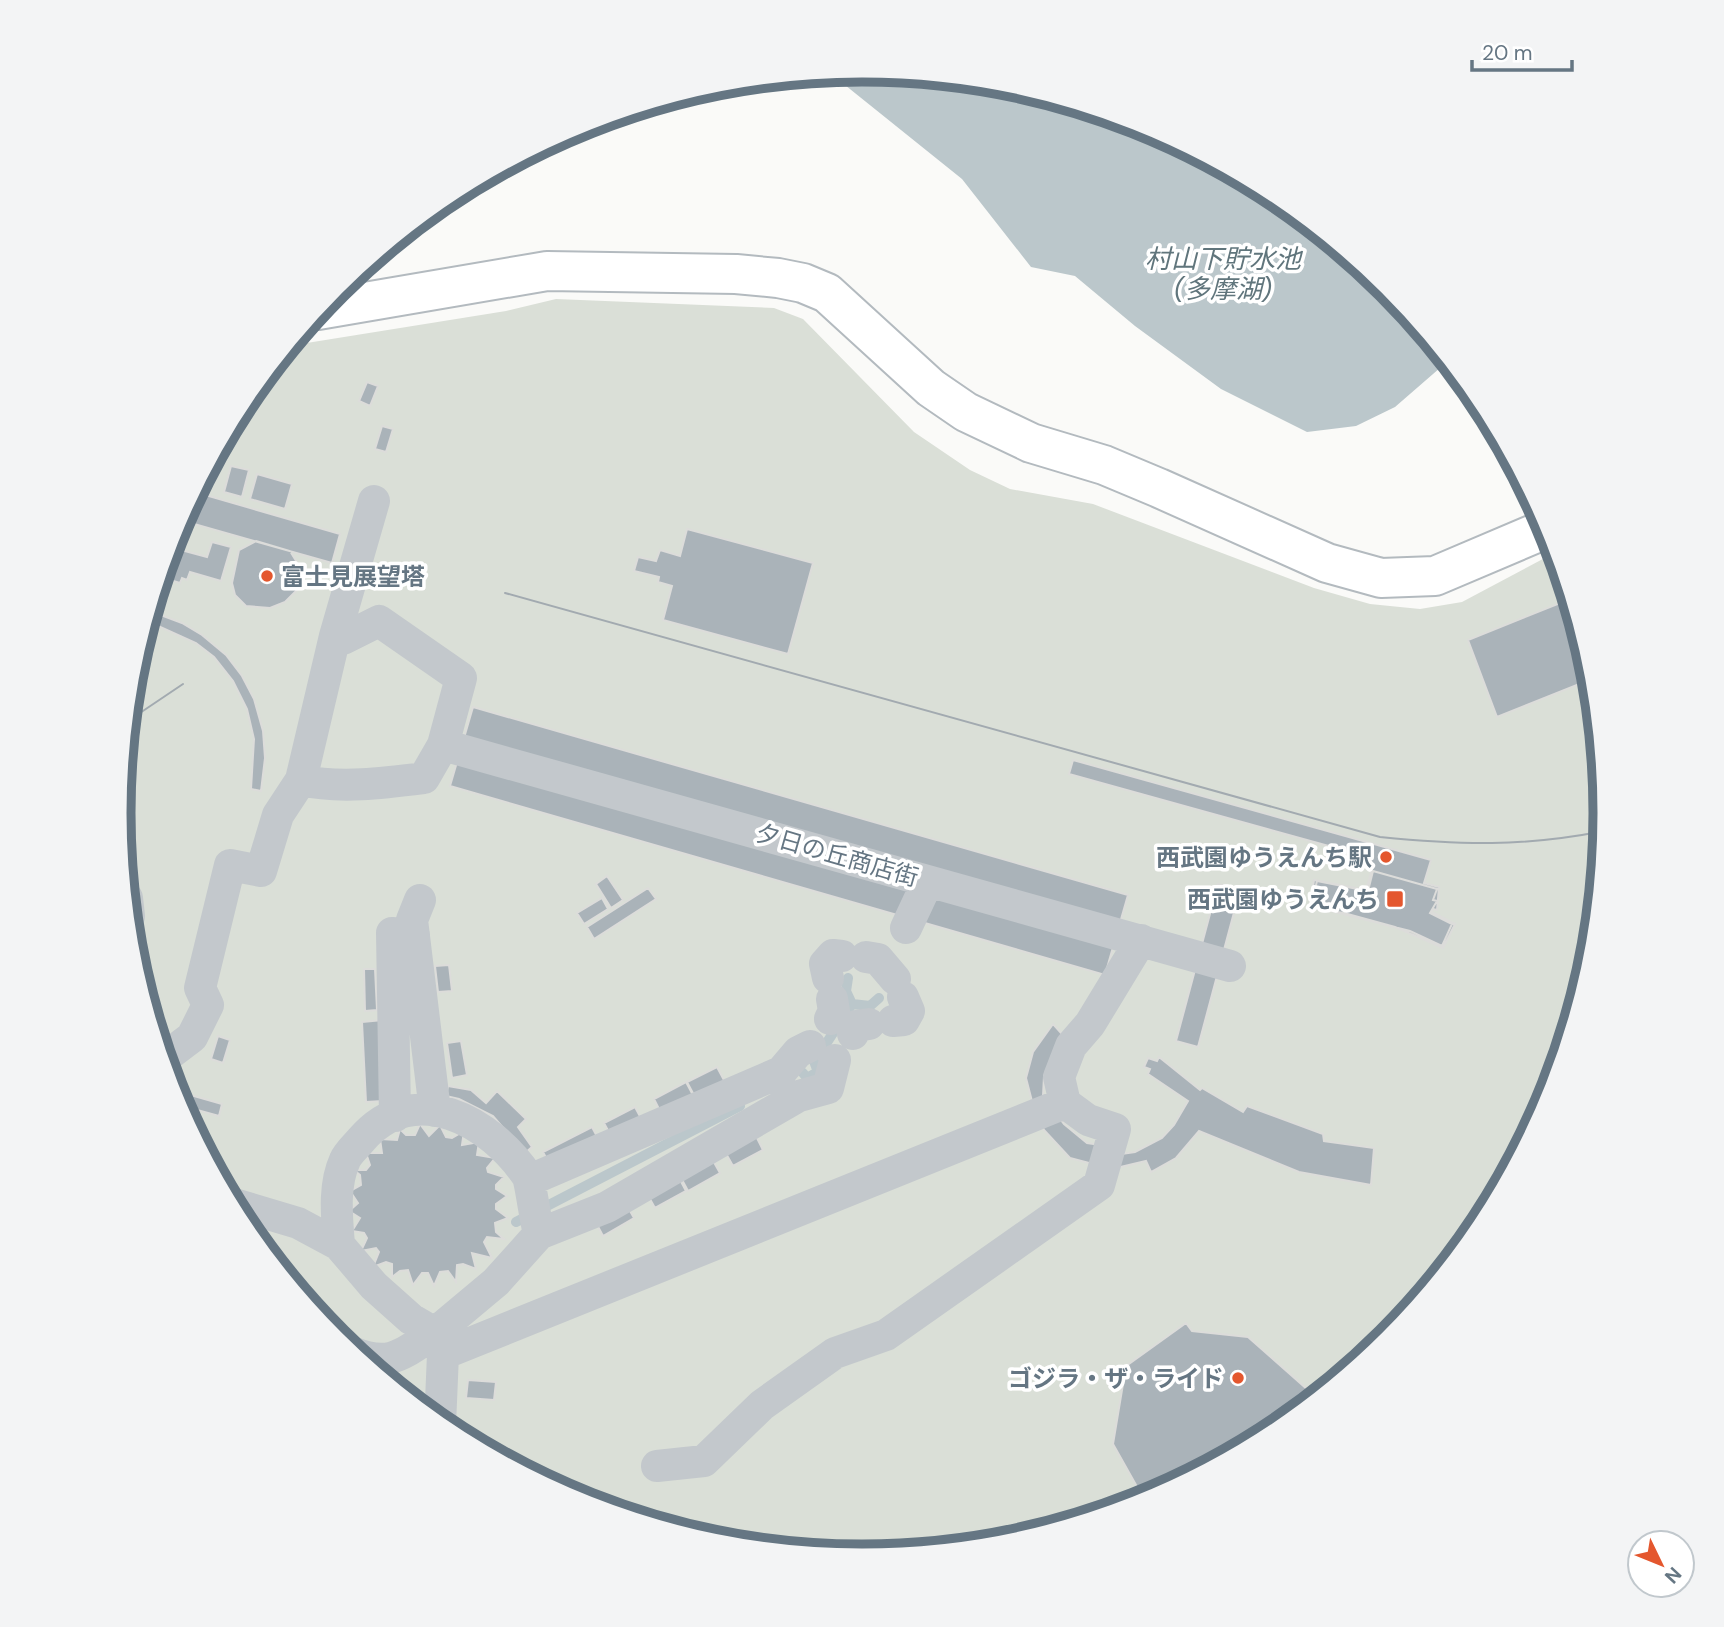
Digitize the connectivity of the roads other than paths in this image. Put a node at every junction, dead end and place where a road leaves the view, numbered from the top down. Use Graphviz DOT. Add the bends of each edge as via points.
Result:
graph roads {
  1 [pos="334,307"];
  2 [pos="374,501"];
  3 [pos="1537,533"];
  4 [pos="335,636"];
  5 [pos="443,745"];
  6 [pos="301,780"];
  7 [pos="928,881"];
  8 [pos="420,900"];
  9 [pos="906,928"];
  10 [pos="414,935"];
  11 [pos="1140,940"];
  12 [pos="1230,966"];
  13 [pos="171,1053"];
  14 [pos="1065,1103"];
  15 [pos="435,1111"];
  16 [pos="395,1116"];
  17 [pos="246,1208"];
  18 [pos="534,1210"];
  19 [pos="339,1245"];
  20 [pos="439,1343"];
  21 [pos="374,1358"];
  22 [pos="440,1410"];
  23 [pos="657,1466"];
  1 -- 3 [label="street" via="547,271 778,278 827,293 931,388 966,412 1031,443 1159,488 1327,563 1381,578 1435,576"];
  2 -- 4 [label="street"];
  4 -- 5 [label="street" via="343,639 379,621 461,678"];
  4 -- 6 [label="street"];
  5 -- 6 [label="street" via="424,778 389,783"];
  5 -- 7 [label="street, 夕日の丘商店街"];
  6 -- 13 [label="street" via="278,815 261,871 230,865 200,988 208,1006 192,1037"];
  7 -- 9 [label="street"];
  7 -- 11 [label="street, 夕日の丘商店街"];
  8 -- 10 [label="street" via="412,919"];
  10 -- 15 [label="street"];
  10 -- 16 [label="street" via="392,933"];
  11 -- 12 [label="street, 夕日の丘商店街"];
  11 -- 14 [label="street" via="1090,1024 1071,1046 1059,1077"];
  14 -- 20 [label="street"];
  14 -- 23 [label="street" via="1088,1120 1115,1129 1099,1185 886,1335 835,1353 762,1405 704,1461"];
  15 -- 16 [label="street" via="415,1108"];
  15 -- 18 [label="street" via="457,1115 490,1133"];
  16 -- 19 [label="street" via="375,1124 345,1159 337,1200"];
  17 -- 19 [label="street" via="298,1223"];
  18 -- 18 [label="street" via="781,1072 798,1052 822,1053 828,1088 799,1096 607,1207"];
  18 -- 20 [label="street" via="496,1282"];
  19 -- 20 [label="street" via="374,1286"];
  20 -- 21 [label="street"];
  20 -- 22 [label="street"];
}
